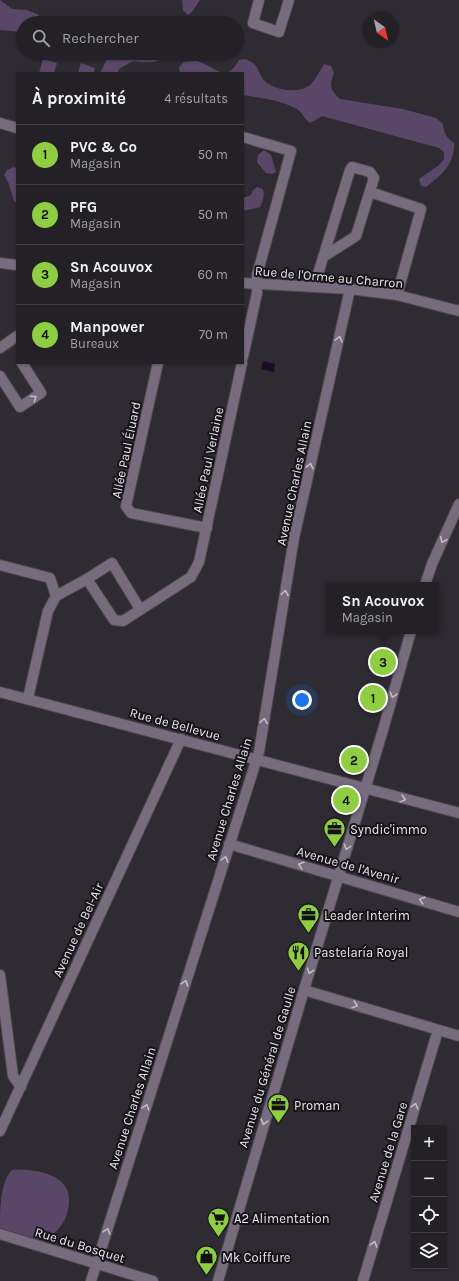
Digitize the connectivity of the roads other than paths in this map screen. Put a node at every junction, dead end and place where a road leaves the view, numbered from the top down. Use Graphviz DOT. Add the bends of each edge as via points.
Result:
graph roads {
  1 [pos="259,0"];
  2 [pos="289,0"];
  3 [pos="0,123"];
  4 [pos="16,128"];
  5 [pos="244,137"];
  6 [pos="255,140"];
  7 [pos="244,146"];
  8 [pos="370,192"];
  9 [pos="323,257"];
  10 [pos="0,263"];
  11 [pos="16,265"];
  12 [pos="244,283"];
  13 [pos="257,284"];
  14 [pos="314,287"];
  15 [pos="350,289"];
  16 [pos="398,295"];
  17 [pos="459,311"];
  18 [pos="16,337"];
  19 [pos="0,348"];
  20 [pos="244,352"];
  21 [pos="23,364"];
  22 [pos="158,364"];
  23 [pos="242,364"];
  24 [pos="0,376"];
  25 [pos="459,504"];
  26 [pos="207,528"];
  27 [pos="0,565"];
  28 [pos="87,579"];
  29 [pos="426,582"];
  30 [pos="56,596"];
  31 [pos="140,609"];
  32 [pos="411,634"];
  33 [pos="0,692"];
  34 [pos="28,698"];
  35 [pos="181,739"];
  36 [pos="256,760"];
  37 [pos="366,788"];
  38 [pos="459,813"];
  39 [pos="230,844"];
  40 [pos="339,876"];
  41 [pos="459,912"];
  42 [pos="0,975"];
  43 [pos="304,990"];
  44 [pos="438,1030"];
  45 [pos="459,1036"];
  46 [pos="21,1087"];
  47 [pos="0,1131"];
  48 [pos="0,1234"];
  49 [pos="96,1263"];
  50 [pos="91,1281"];
  51 [pos="153,1281"];
  52 [pos="218,1281"];
  53 [pos="363,1281"];
  1 -- 2 [label="street" via="253,23 279,32"];
  3 -- 4 [label="street"];
  5 -- 6 [label="street"];
  6 -- 7 [label="street"];
  6 -- 13 [label="street, Allée Paul Verlaine" via="291,150 257,275"];
  8 -- 9 [label="street" via="356,236"];
  8 -- 9 [label="street" via="373,175 352,167"];
  8 -- 16 [label="street" via="421,209"];
  9 -- 14 [label="street"];
  10 -- 11 [label="street"];
  12 -- 13 [label="street, Rue de l'Orme au Charron"];
  13 -- 14 [label="street, Rue de l'Orme au Charron"];
  13 -- 20 [label="street, Allée Paul Verlaine"];
  14 -- 15 [label="street, Rue de l'Orme au Charron"];
  15 -- 16 [label="street, Rue de l'Orme au Charron"];
  36 -- 15 [label="street, Avenue Charles Allain, one-way" via="294,538"];
  16 -- 17 [label="street, Rue de l'Orme au Charron"];
  18 -- 19 [label="street"];
  24 -- 21 [label="street, one-way" via="20,407 41,393"];
  22 -- 26 [label="street, Allée Paul Éluard" via="126,506 131,513"];
  23 -- 26 [label="street, Allée Paul Verlaine"];
  25 -- 29 [label="street, one-way"];
  26 -- 31 [label="street, Allée Paul Verlaine" via="199,562 191,577"];
  27 -- 30 [label="street" via="50,578"];
  28 -- 30 [label="street"];
  28 -- 31 [label="street, Allée Paul Verlaine" via="114,620 123,621"];
  28 -- 31 [label="street" via="112,563"];
  30 -- 34 [label="street" via="48,611"];
  32 -- 37 [label="street, Avenue du Général de Gaulle, one-way"];
  33 -- 34 [label="street, Rue de Bellevue"];
  34 -- 35 [label="street, Rue de Bellevue"];
  35 -- 36 [label="street, Rue de Bellevue"];
  35 -- 46 [label="street, Avenue de Bel-Air"];
  36 -- 37 [label="street, Rue de Bellevue"];
  36 -- 39 [label="street, Avenue Charles Allain"];
  37 -- 38 [label="street, Rue de Bellevue, one-way"];
  37 -- 40 [label="street, Avenue du Général de Gaulle, one-way"];
  40 -- 39 [label="street, Avenue de l'Avenir, one-way"];
  49 -- 39 [label="street, Avenue Charles Allain, one-way"];
  41 -- 40 [label="street, Avenue de l'Avenir, one-way"];
  40 -- 43 [label="street, Avenue du Général de Gaulle, one-way"];
  42 -- 46 [label="street" via="14,1076"];
  43 -- 44 [label="street, one-way"];
  43 -- 52 [label="street, Avenue du Général de Gaulle, one-way"];
  44 -- 45 [label="street"];
  53 -- 44 [label="street, Avenue de la Gare, one-way"];
  46 -- 47 [label="street, Avenue de Bel-Air"];
  48 -- 49 [label="street, Rue du Bosquet"];
  49 -- 50 [label="street, Avenue Charles Allain"];
  49 -- 51 [label="street, Rue du Bosquet"];
}
